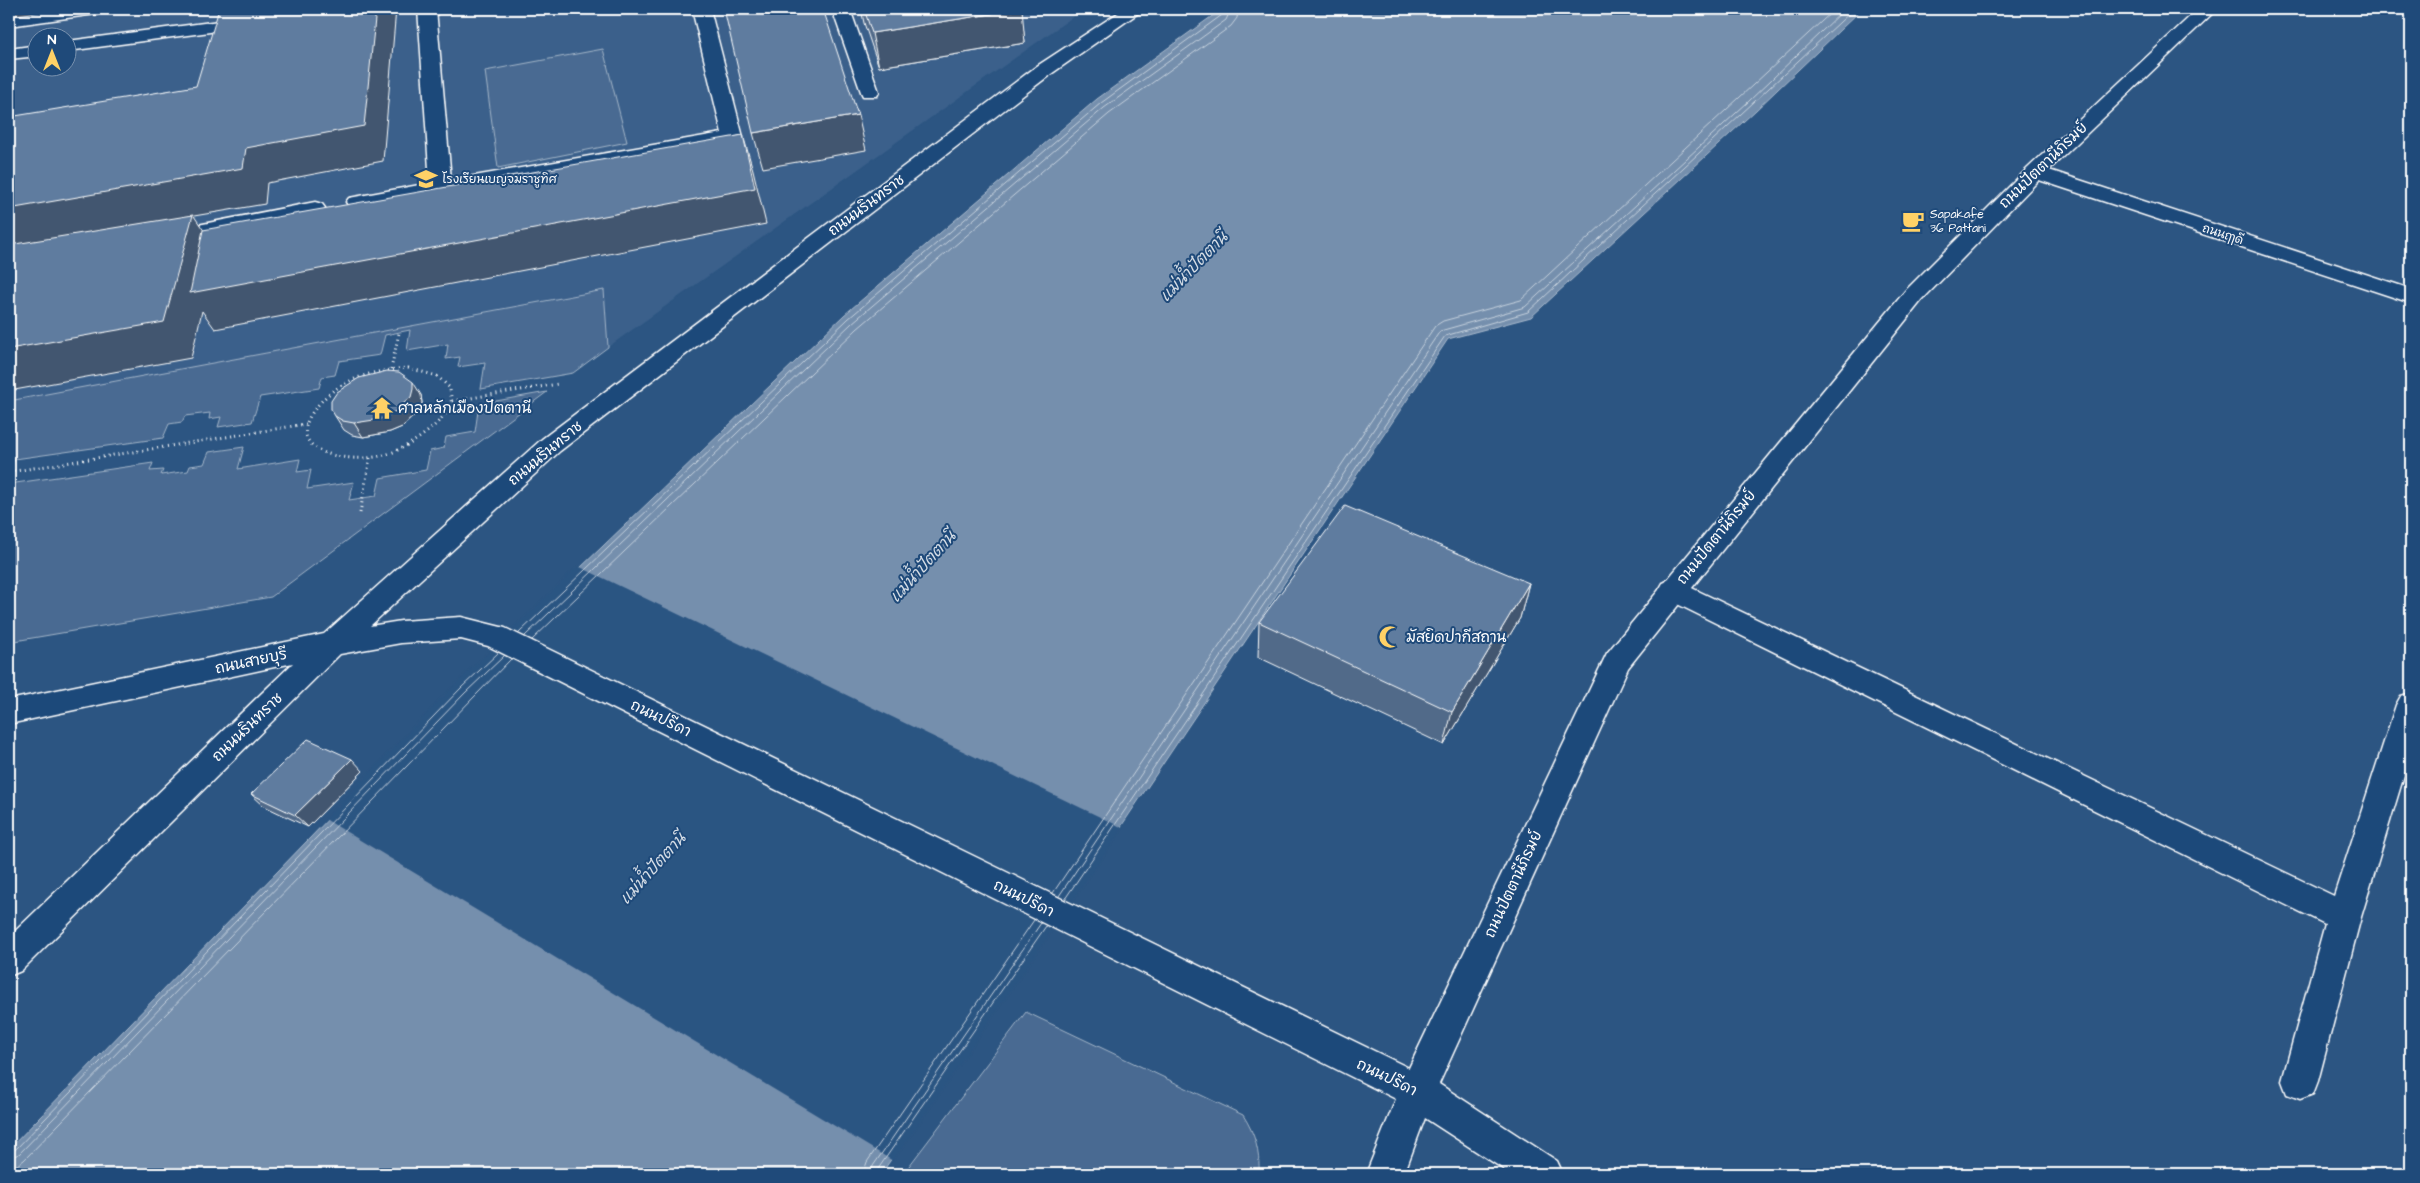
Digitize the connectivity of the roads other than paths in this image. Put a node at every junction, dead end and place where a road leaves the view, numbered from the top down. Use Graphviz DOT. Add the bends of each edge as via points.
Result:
graph roads {
  1 [pos="96,9"];
  2 [pos="427,9"];
  3 [pos="701,9"];
  4 [pos="841,9"];
  5 [pos="2208,9"];
  6 [pos="1123,12"];
  7 [pos="9,21"];
  8 [pos="219,26"];
  9 [pos="78,45"];
  10 [pos="28,51"];
  11 [pos="9,54"];
  12 [pos="870,92"];
  13 [pos="2034,172"];
  14 [pos="441,187"];
  15 [pos="356,202"];
  16 [pos="315,208"];
  17 [pos="143,241"];
  18 [pos="2411,296"];
  19 [pos="1673,590"];
  20 [pos="495,636"];
  21 [pos="332,644"];
  22 [pos="2410,710"];
  23 [pos="9,712"];
  24 [pos="2344,917"];
  25 [pos="9,960"];
  26 [pos="2300,1082"];
  27 [pos="1417,1091"];
  28 [pos="1385,1174"];
  29 [pos="1544,1174"];
  1 -- 7 [label="street"];
  2 -- 14 [label="street"];
  3 -- 14 [label="street" via="733,137"];
  4 -- 12 [label="street"];
  5 -- 13 [label="street, ถนนปัตตานีภิรมย์"];
  6 -- 21 [label="street, ถนนนรินทราช" via="551,445"];
  8 -- 9 [label="street"];
  10 -- 11 [label="street"];
  13 -- 18 [label="street, ถนนฤๅดี"];
  13 -- 19 [label="street, ถนนปัตตานีภิรมย์" via="1914,295"];
  14 -- 15 [label="street"];
  16 -- 17 [label="street"];
  19 -- 24 [label="street"];
  19 -- 27 [label="street, ถนนปัตตานีภิรมย์" via="1616,661"];
  20 -- 21 [label="street, ถนนสายบุรี" via="461,628 401,632"];
  20 -- 27 [label="street, ถนนปรีดา"];
  21 -- 23 [label="street, ถนนสายบุรี"];
  21 -- 25 [label="street, ถนนนรินทราช"];
  22 -- 24 [label="street"];
  24 -- 26 [label="street"];
  27 -- 28 [label="street, ถนนปัตตานีภิรมย์"];
  27 -- 29 [label="street, ถนนปรีดา"];
}
